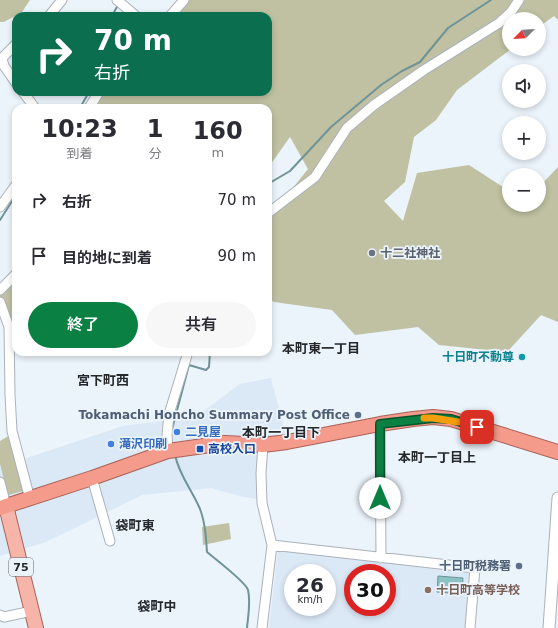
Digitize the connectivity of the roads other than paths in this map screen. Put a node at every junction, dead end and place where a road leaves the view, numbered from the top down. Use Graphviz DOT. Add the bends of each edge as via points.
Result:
graph roads {
  1 [pos="62,0"];
  2 [pos="184,0"];
  3 [pos="518,0"];
  4 [pos="121,3"];
  5 [pos="52,12"];
  6 [pos="131,12"];
  7 [pos="174,12"];
  8 [pos="12,48"];
  9 [pos="12,77"];
  10 [pos="12,190"];
  11 [pos="0,207"];
  12 [pos="272,210"];
  13 [pos="12,278"];
  14 [pos="0,290"];
  15 [pos="0,302"];
  16 [pos="187,356"];
  17 [pos="380,424"];
  18 [pos="263,445"];
  19 [pos="168,450"];
  20 [pos="558,452"];
  21 [pos="92,478"];
  22 [pos="0,482"];
  23 [pos="558,498"];
  24 [pos="30,499"];
  25 [pos="3,507"];
  26 [pos="110,541"];
  27 [pos="272,545"];
  28 [pos="381,558"];
  29 [pos="32,611"];
  30 [pos="0,615"];
  31 [pos="36,628"];
  32 [pos="262,628"];
  33 [pos="470,628"];
  34 [pos="549,628"];
  1 -- 5 [label="street"];
  2 -- 7 [label="street"];
  3 -- 12 [label="street" via="500,24 418,75 374,105 347,128 315,177"];
  4 -- 6 [label="street"];
  8 -- 9 [label="street" via="2,58"];
  10 -- 11 [label="street"];
  13 -- 14 [label="street"];
  15 -- 24 [label="street" via="9,327 12,431"];
  16 -- 19 [label="street" via="169,414"];
  17 -- 18 [label="highway"];
  17 -- 20 [label="highway" via="429,418 451,419"];
  17 -- 28 [label="street"];
  18 -- 19 [label="highway" via="225,443"];
  18 -- 27 [label="street" via="262,503"];
  19 -- 21 [label="highway"];
  21 -- 24 [label="highway"];
  21 -- 26 [label="street"];
  22 -- 25 [label="street"];
  23 -- 34 [label="street"];
  24 -- 25 [label="highway"];
  25 -- 29 [label="main road, 75"];
  27 -- 28 [label="street"];
  27 -- 32 [label="street"];
  28 -- 33 [label="street" via="474,568"];
  29 -- 30 [label="street" via="4,617"];
  29 -- 31 [label="main road, 75"];
}
